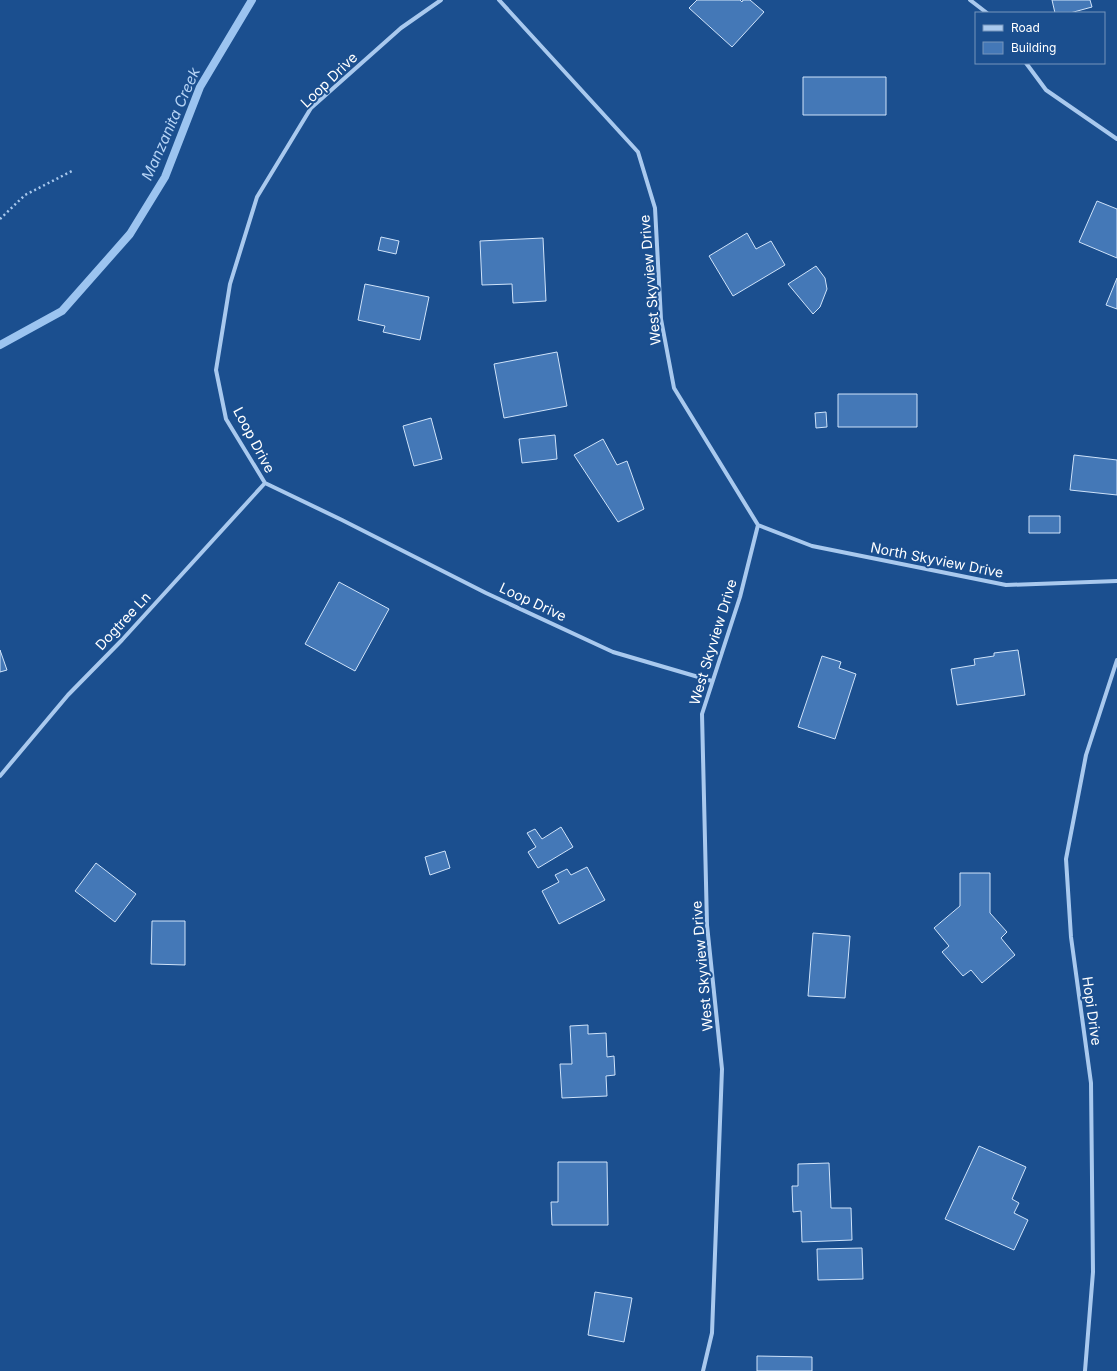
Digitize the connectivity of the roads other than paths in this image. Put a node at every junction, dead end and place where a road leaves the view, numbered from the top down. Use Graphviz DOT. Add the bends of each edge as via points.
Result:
graph roads {
  1 [pos="441,0"];
  2 [pos="499,0"];
  3 [pos="970,0"];
  4 [pos="986,12"];
  5 [pos="1027,64"];
  6 [pos="1117,138"];
  7 [pos="265,484"];
  8 [pos="758,526"];
  9 [pos="1117,581"];
  10 [pos="1117,660"];
  11 [pos="712,681"];
  12 [pos="0,776"];
  13 [pos="703,1371"];
  14 [pos="1085,1371"];
  1 -- 7 [label="street, Loop Drive" via="401,28 311,108 257,197 230,284 216,370 226,419"];
  2 -- 8 [label="street, West Skyview Drive" via="638,152 655,208 661,319 674,388"];
  3 -- 4 [label="street"];
  5 -- 6 [label="street" via="1046,90"];
  7 -- 11 [label="street, Loop Drive" via="486,593 613,652"];
  7 -- 12 [label="street, Dogtree Ln" via="68,695"];
  8 -- 9 [label="street, North Skyview Drive" via="812,546 1006,585"];
  8 -- 11 [label="street, West Skyview Drive" via="740,597"];
  10 -- 14 [label="street, Hopi Drive" via="1086,755 1066,859 1071,937 1091,1083 1093,1272"];
  11 -- 13 [label="street, West Skyview Drive" via="702,714 707,917 722,1069 712,1333"];
}
